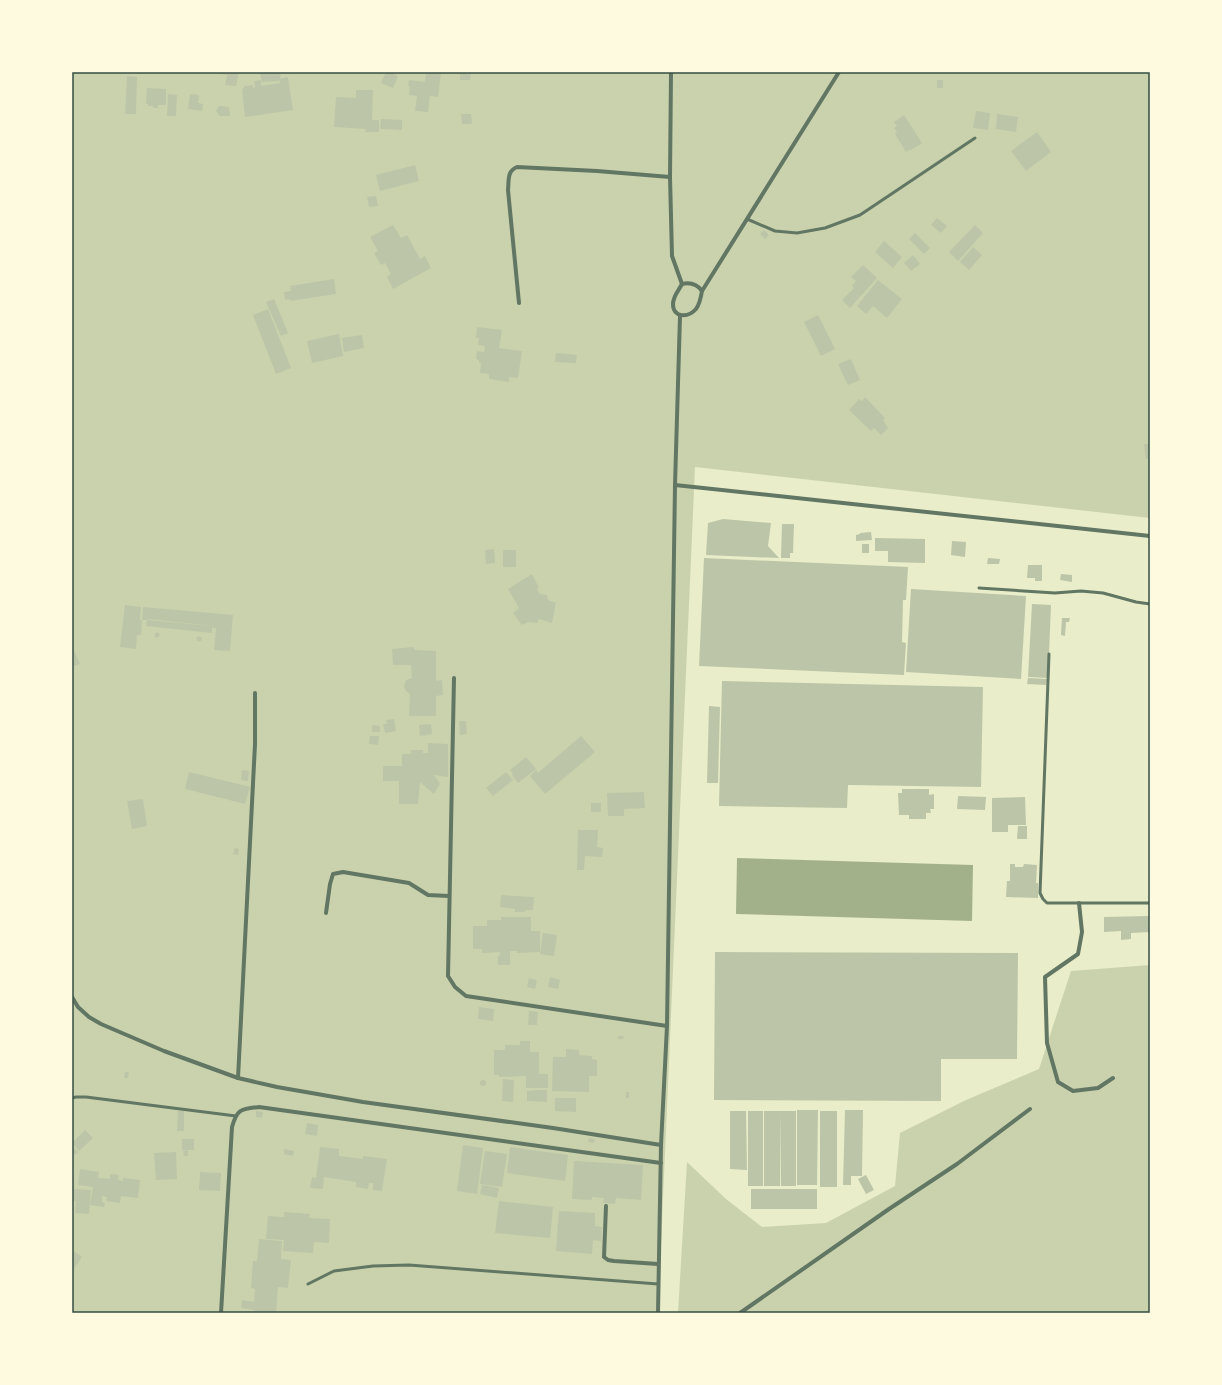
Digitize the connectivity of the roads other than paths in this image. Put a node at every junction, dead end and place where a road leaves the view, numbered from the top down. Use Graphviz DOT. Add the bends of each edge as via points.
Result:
graph roads {
  1 [pos="670,72"];
  2 [pos="839,72"];
  3 [pos="975,138"];
  4 [pos="670,177"];
  5 [pos="747,219"];
  6 [pos="682,284"];
  7 [pos="702,291"];
  8 [pos="519,303"];
  9 [pos="680,316"];
  10 [pos="676,485"];
  11 [pos="1150,536"];
  12 [pos="979,588"];
  13 [pos="1150,604"];
  14 [pos="1049,654"];
  15 [pos="454,678"];
  16 [pos="255,693"];
  17 [pos="449,896"];
  18 [pos="1079,903"];
  19 [pos="1150,903"];
  20 [pos="326,913"];
  21 [pos="72,997"];
  22 [pos="667,1026"];
  23 [pos="238,1078"];
  24 [pos="1113,1078"];
  25 [pos="72,1098"];
  26 [pos="1030,1109"];
  27 [pos="236,1116"];
  28 [pos="661,1145"];
  29 [pos="661,1163"];
  30 [pos="606,1206"];
  31 [pos="658,1264"];
  32 [pos="308,1284"];
  33 [pos="658,1284"];
  34 [pos="221,1313"];
  35 [pos="658,1313"];
  36 [pos="740,1313"];
  1 -- 4 [label="street"];
  2 -- 5 [label="street"];
  3 -- 5 [label="lane" via="860,215 832,225 797,233 775,230"];
  4 -- 6 [label="street" via="672,256"];
  4 -- 8 [label="street" via="517,167 511,170 508,190"];
  5 -- 7 [label="street"];
  6 -- 7 [label="street" via="694,284"];
  6 -- 9 [label="street" via="673,304 675,312"];
  7 -- 9 [label="street" via="697,309 689,315"];
  9 -- 10 [label="street"];
  10 -- 11 [label="street"];
  10 -- 22 [label="street"];
  12 -- 13 [label="lane" via="1103,593"];
  14 -- 18 [label="lane" via="1040,893 1047,903"];
  15 -- 17 [label="street"];
  16 -- 23 [label="street" via="255,744"];
  17 -- 20 [label="street" via="428,895 409,883 342,872 333,874"];
  17 -- 22 [label="street" via="448,976 466,996"];
  18 -- 19 [label="lane"];
  18 -- 24 [label="street" via="1082,932 1078,954 1046,977 1047,1043 1058,1082 1073,1090 1098,1088"];
  21 -- 23 [label="street" via="78,1007 101,1024 164,1051"];
  22 -- 28 [label="street"];
  23 -- 28 [label="street" via="363,1102"];
  25 -- 27 [label="lane" via="86,1096"];
  26 -- 36 [label="street" via="957,1164"];
  27 -- 29 [label="street" via="242,1109 259,1107"];
  27 -- 34 [label="street" via="232,1127"];
  28 -- 29 [label="street"];
  29 -- 31 [label="street"];
  30 -- 31 [label="street" via="604,1256 614,1261"];
  31 -- 33 [label="street"];
  32 -- 33 [label="lane" via="334,1271 409,1265"];
  33 -- 35 [label="street"];
}
